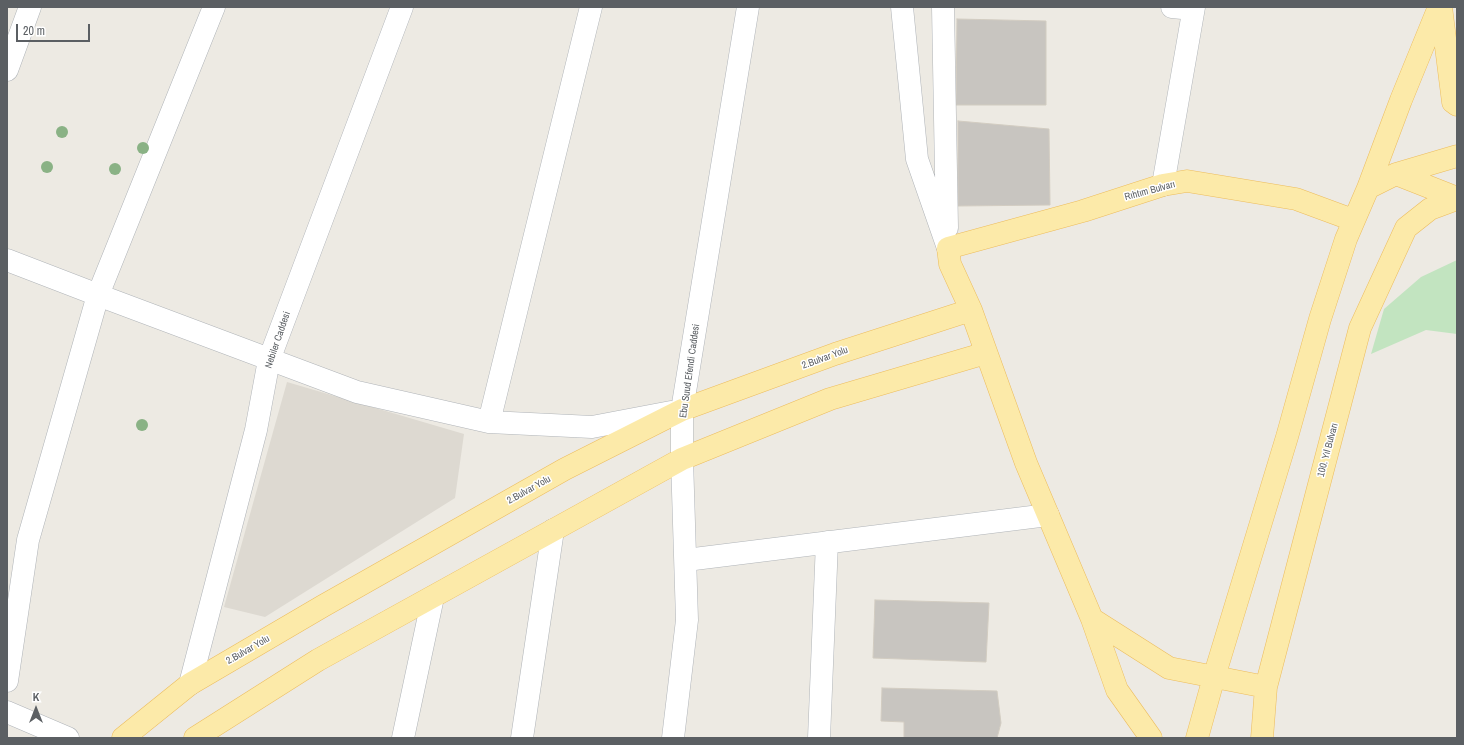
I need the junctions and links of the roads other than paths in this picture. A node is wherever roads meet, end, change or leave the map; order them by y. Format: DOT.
graph roads {
  1 [pos="30,7"];
  2 [pos="214,7"];
  3 [pos="402,7"];
  4 [pos="591,7"];
  5 [pos="748,7"];
  6 [pos="902,7"];
  7 [pos="943,7"];
  8 [pos="1440,7"];
  9 [pos="1186,8"];
  10 [pos="7,70"];
  11 [pos="1457,105"];
  12 [pos="1457,156"];
  13 [pos="1396,174"];
  14 [pos="1163,185"];
  15 [pos="1368,188"];
  16 [pos="1457,199"];
  17 [pos="1354,220"];
  18 [pos="948,248"];
  19 [pos="7,260"];
  20 [pos="98,295"];
  21 [pos="970,310"];
  22 [pos="986,353"];
  23 [pos="269,360"];
  24 [pos="682,410"];
  25 [pos="489,422"];
  26 [pos="682,459"];
  27 [pos="1048,515"];
  28 [pos="553,530"];
  29 [pos="827,542"];
  30 [pos="686,560"];
  31 [pos="433,597"];
  32 [pos="1092,619"];
  33 [pos="1214,677"];
  34 [pos="7,681"];
  35 [pos="190,684"];
  36 [pos="1266,687"];
  37 [pos="7,712"];
  38 [pos="68,738"];
  39 [pos="123,738"];
  40 [pos="195,738"];
  41 [pos="403,738"];
  42 [pos="522,738"];
  43 [pos="673,738"];
  44 [pos="819,738"];
  45 [pos="1151,738"];
  46 [pos="1197,738"];
  47 [pos="1262,738"];
  1 -- 10 [label="street"];
  2 -- 20 [label="street"];
  3 -- 23 [label="street, Nebiler Caddesi"];
  4 -- 25 [label="street"];
  5 -- 24 [label="street, Ebu Suud Efendi Caddesi"];
  6 -- 18 [label="street"];
  7 -- 18 [label="street"];
  8 -- 11 [label="main road"];
  8 -- 15 [label="main road"];
  9 -- 14 [label="street"];
  12 -- 13 [label="main road"];
  13 -- 15 [label="main road"];
  13 -- 16 [label="main road"];
  14 -- 17 [label="main road, Rıhtım Bulvarı"];
  14 -- 18 [label="main road, Rıhtım Bulvarı"];
  15 -- 17 [label="main road"];
  16 -- 36 [label="main road, 100. Yıl Bulvarı"];
  17 -- 33 [label="main road"];
  18 -- 21 [label="main road"];
  19 -- 20 [label="street"];
  20 -- 23 [label="street"];
  20 -- 34 [label="street"];
  21 -- 22 [label="main road"];
  21 -- 24 [label="main road, 2.Bulvar Yolu"];
  22 -- 26 [label="main road"];
  22 -- 27 [label="main road"];
  23 -- 25 [label="street"];
  23 -- 35 [label="street, Nebiler Caddesi"];
  24 -- 25 [label="street"];
  24 -- 26 [label="street, Ebu Suud Efendi Caddesi"];
  24 -- 35 [label="main road, 2.Bulvar Yolu"];
  26 -- 28 [label="main road"];
  26 -- 30 [label="street, Ebu Suud Efendi Caddesi"];
  27 -- 29 [label="street"];
  27 -- 32 [label="main road"];
  28 -- 31 [label="main road"];
  28 -- 42 [label="street"];
  29 -- 30 [label="street"];
  29 -- 44 [label="street"];
  30 -- 43 [label="street, Ebu Suud Efendi Caddesi"];
  31 -- 40 [label="main road"];
  31 -- 41 [label="street"];
  32 -- 33 [label="main road"];
  32 -- 45 [label="main road"];
  33 -- 36 [label="main road"];
  33 -- 46 [label="main road"];
  35 -- 39 [label="main road, 2.Bulvar Yolu"];
  36 -- 47 [label="main road, 100. Yıl Bulvarı"];
  37 -- 38 [label="street"];
}
